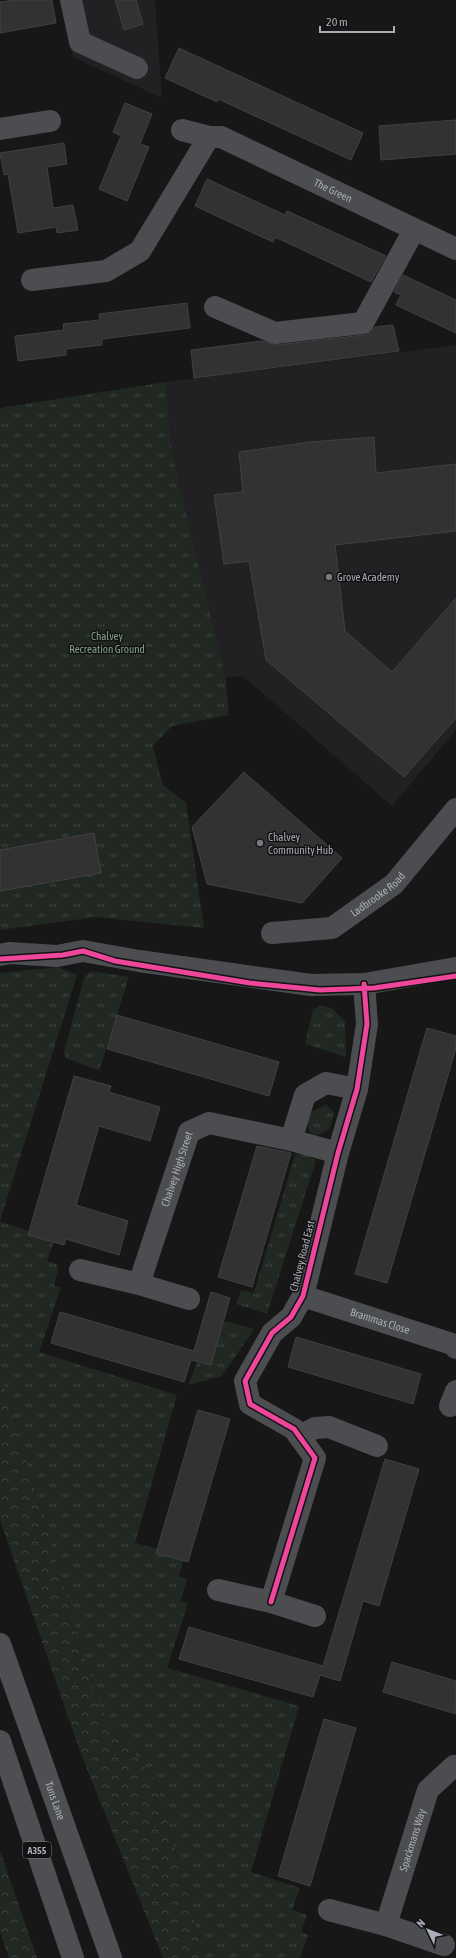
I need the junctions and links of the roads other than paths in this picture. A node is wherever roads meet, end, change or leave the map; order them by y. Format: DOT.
graph roads {
  1 [pos="71,0"];
  2 [pos="136,68"];
  3 [pos="50,121"];
  4 [pos="0,130"];
  5 [pos="182,130"];
  6 [pos="209,137"];
  7 [pos="414,230"];
  8 [pos="456,249"];
  9 [pos="31,279"];
  10 [pos="215,307"];
  11 [pos="456,808"];
  12 [pos="272,933"];
  13 [pos="0,955"];
  14 [pos="456,968"];
  15 [pos="364,984"];
  16 [pos="357,1089"];
  17 [pos="291,1140"];
  18 [pos="338,1153"];
  19 [pos="80,1270"];
  20 [pos="139,1284"];
  21 [pos="303,1296"];
  22 [pos="189,1299"];
  23 [pos="456,1348"];
  24 [pos="299,1436"];
  25 [pos="377,1446"];
  26 [pos="218,1590"];
  27 [pos="271,1602"];
  28 [pos="315,1616"];
  29 [pos="0,1644"];
  30 [pos="0,1741"];
  31 [pos="456,1767"];
  32 [pos="329,1910"];
  33 [pos="386,1925"];
  34 [pos="444,1945"];
  35 [pos="73,1958"];
  36 [pos="111,1958"];
  1 -- 2 [label="street"];
  3 -- 4 [label="street"];
  5 -- 6 [label="street, The Green"];
  6 -- 7 [label="street, The Green"];
  6 -- 9 [label="street"];
  7 -- 8 [label="street, The Green"];
  7 -- 10 [label="street"];
  11 -- 12 [label="street, Ladbrooke Road"];
  13 -- 15 [label="street"];
  14 -- 15 [label="street"];
  15 -- 16 [label="street, Chalvey Road East"];
  16 -- 17 [label="street"];
  16 -- 18 [label="street, Chalvey Road East"];
  17 -- 18 [label="street"];
  17 -- 20 [label="street, Chalvey High Street"];
  18 -- 21 [label="street, Chalvey Road East"];
  19 -- 20 [label="street"];
  20 -- 22 [label="street"];
  21 -- 23 [label="street, Brammas Close"];
  21 -- 24 [label="street, Chalvey Road East"];
  24 -- 25 [label="street"];
  24 -- 27 [label="street, Chalvey Road East"];
  26 -- 27 [label="street"];
  27 -- 28 [label="street"];
  29 -- 36 [label="main road, Tuns Lane"];
  30 -- 35 [label="main road, A355"];
  31 -- 33 [label="street, Spackmans Way"];
  32 -- 33 [label="street"];
  33 -- 34 [label="street"];
}
